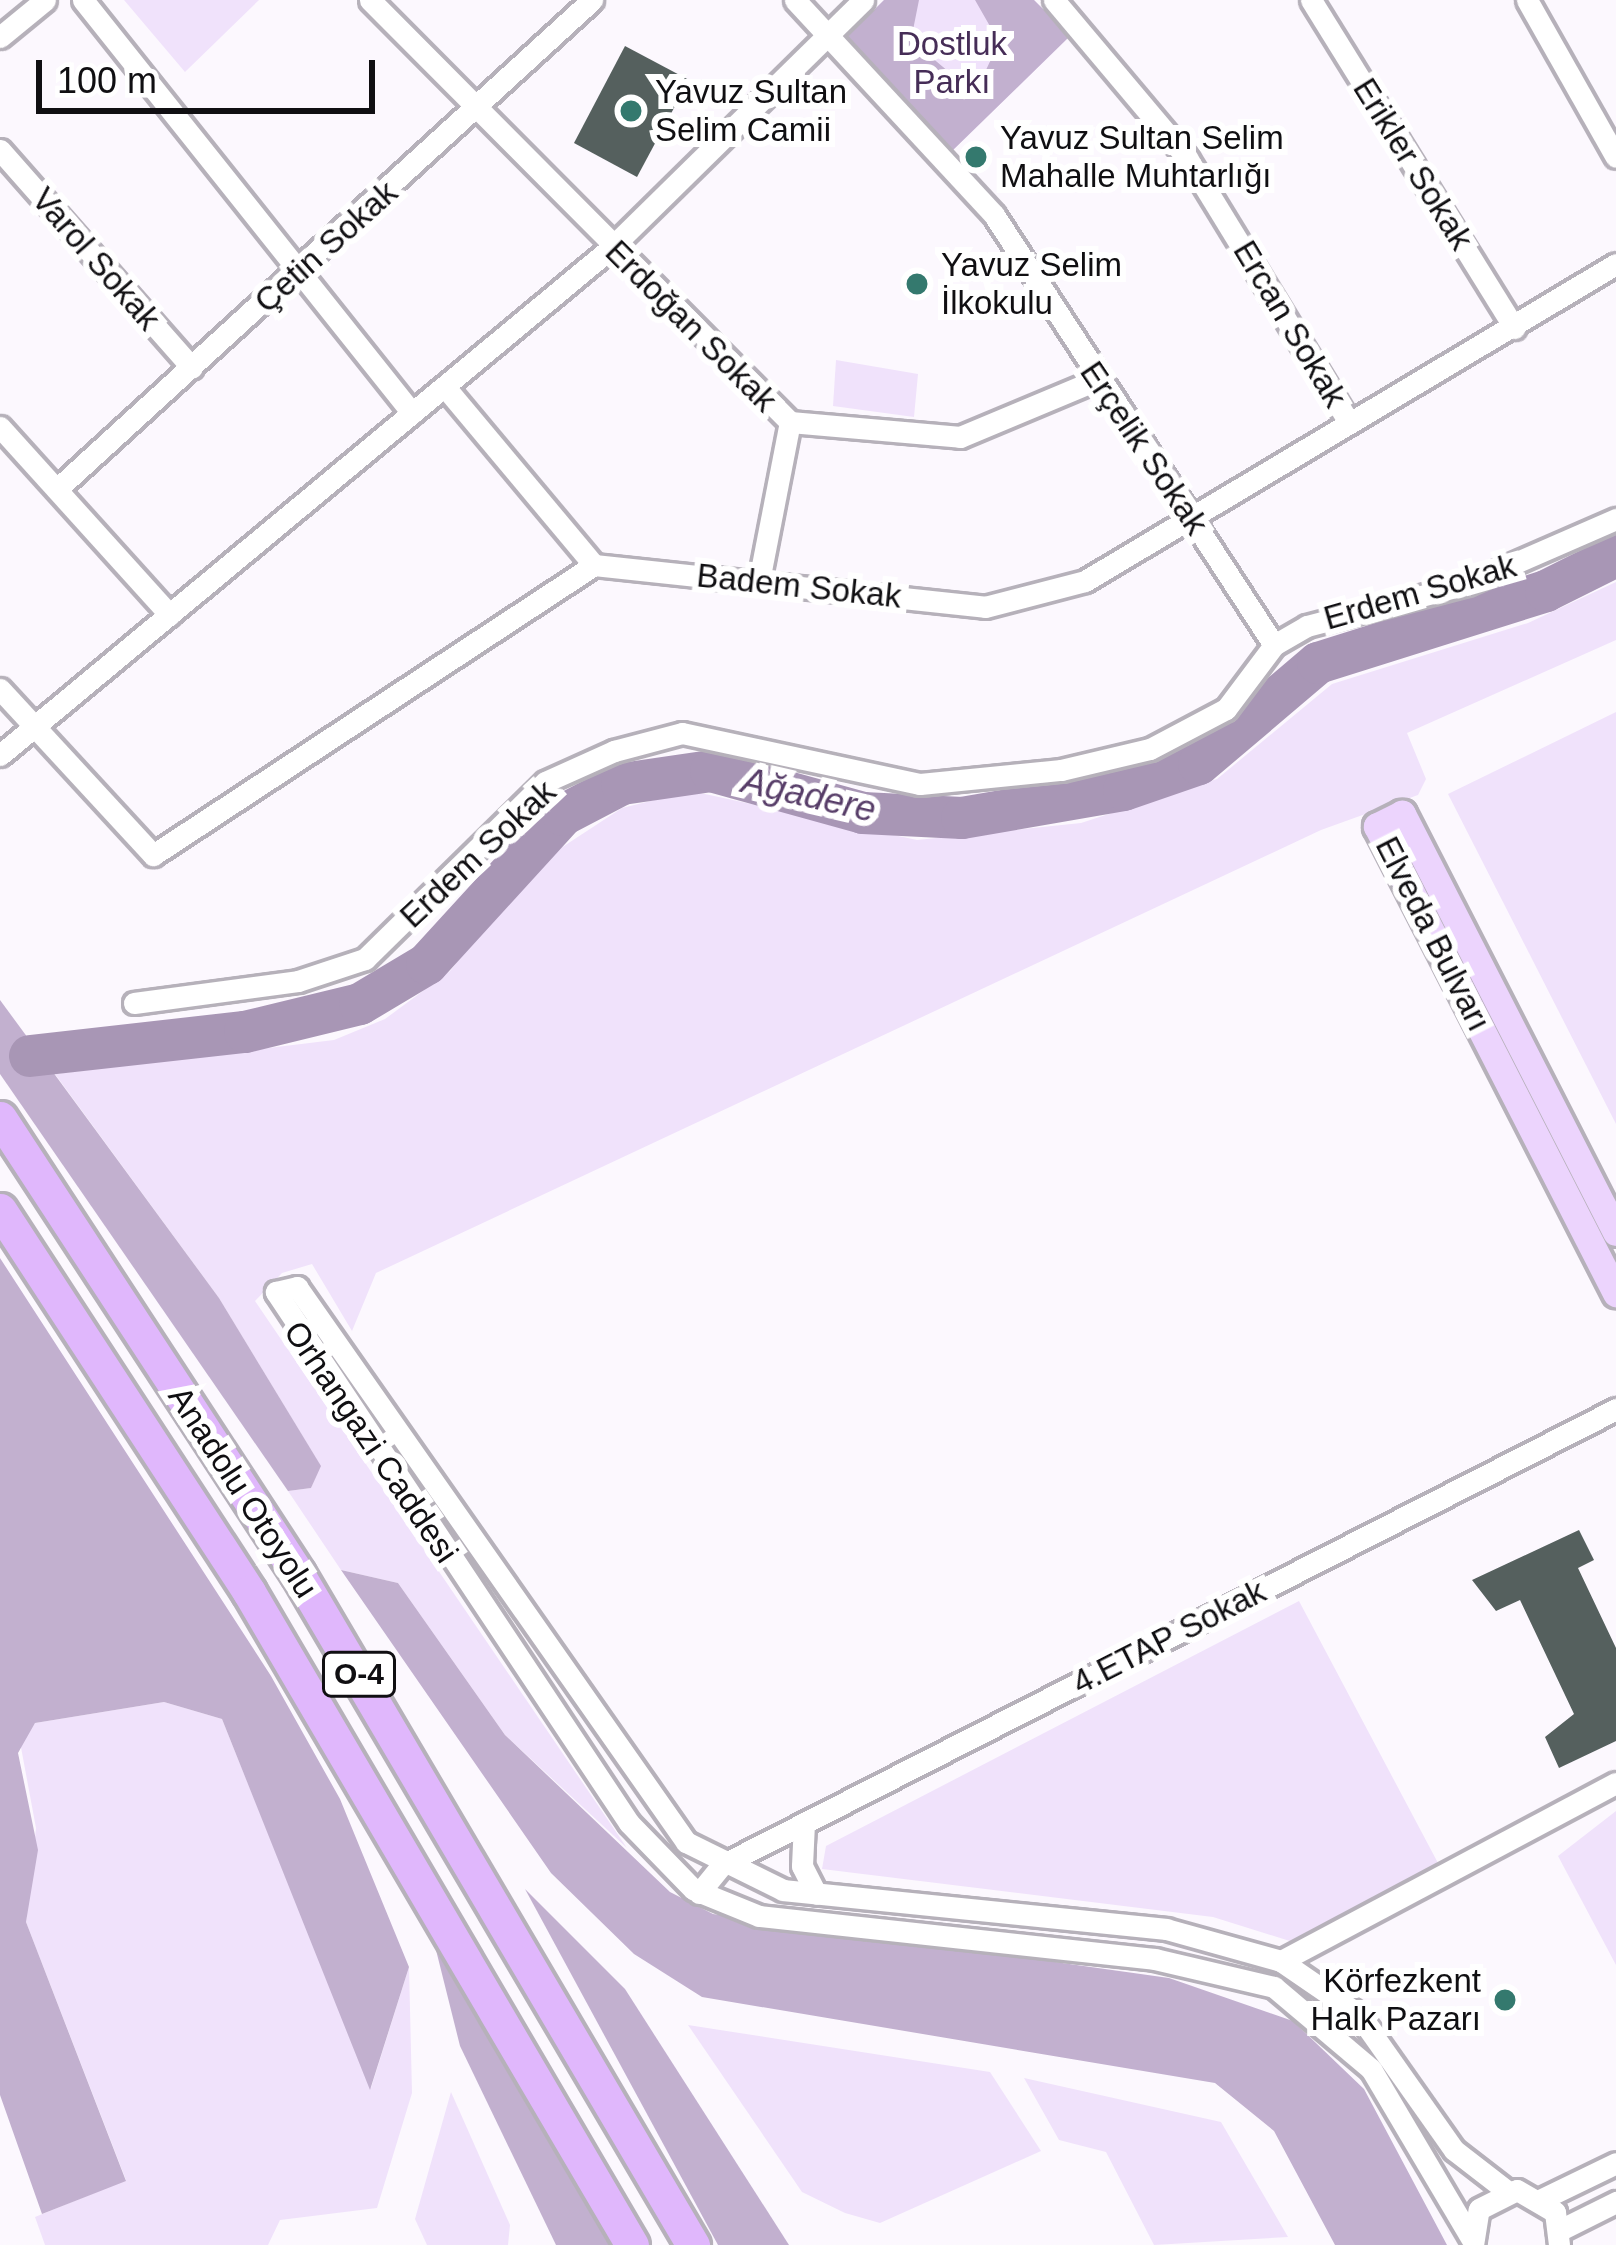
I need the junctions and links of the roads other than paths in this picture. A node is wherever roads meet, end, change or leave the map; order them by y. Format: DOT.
graph roads {
  1 [pos="45,0"];
  2 [pos="83,0"];
  3 [pos="370,0"];
  4 [pos="592,0"];
  5 [pos="795,0"];
  6 [pos="863,0"];
  7 [pos="1054,0"];
  8 [pos="1311,0"];
  9 [pos="1526,0"];
  10 [pos="828,33"];
  11 [pos="0,37"];
  12 [pos="478,111"];
  13 [pos="0,151"];
  14 [pos="1616,158"];
  15 [pos="611,247"];
  16 [pos="1616,264"];
  17 [pos="302,268"];
  18 [pos="1514,328"];
  19 [pos="192,368"];
  20 [pos="1096,380"];
  21 [pos="445,387"];
  22 [pos="412,413"];
  23 [pos="790,422"];
  24 [pos="1349,422"];
  25 [pos="0,427"];
  26 [pos="57,489"];
  27 [pos="1616,519"];
  28 [pos="1194,524"];
  29 [pos="594,565"];
  30 [pos="759,580"];
  31 [pos="170,615"];
  32 [pos="1274,645"];
  33 [pos="0,689"];
  34 [pos="34,727"];
  35 [pos="0,755"];
  36 [pos="134,1004"];
  37 [pos="0,1118"];
  38 [pos="0,1210"];
  39 [pos="1616,1232"];
  40 [pos="1616,1293"];
  41 [pos="1616,1409"];
  42 [pos="1616,1783"];
  43 [pos="804,1823"];
  44 [pos="722,1865"];
  45 [pos="698,1893"];
  46 [pos="816,1894"];
  47 [pos="1281,1961"];
  48 [pos="1616,2163"];
  49 [pos="1508,2191"];
  50 [pos="1542,2199"];
  51 [pos="1616,2202"];
  52 [pos="1560,2238"];
  53 [pos="1472,2241"];
  54 [pos="632,2245"];
  55 [pos="693,2245"];
  1 -- 11 [label="street"];
  2 -- 17 [label="street"];
  3 -- 12 [label="street, Erdoğan Sokak"];
  4 -- 12 [label="street, Çetin Sokak"];
  5 -- 10 [label="street, Erçelik Sokak"];
  6 -- 10 [label="street"];
  7 -- 24 [label="street, Ercan Sokak"];
  8 -- 18 [label="street, Erikler Sokak"];
  9 -- 14 [label="street"];
  10 -- 15 [label="street"];
  10 -- 20 [label="street, Erçelik Sokak"];
  12 -- 15 [label="street, Erdoğan Sokak"];
  12 -- 17 [label="street, Çetin Sokak"];
  13 -- 19 [label="street, Varol Sokak"];
  15 -- 21 [label="street"];
  15 -- 23 [label="street, Erdoğan Sokak"];
  16 -- 18 [label="street, Badem Sokak"];
  17 -- 19 [label="street, Çetin Sokak"];
  17 -- 22 [label="street"];
  18 -- 24 [label="street, Badem Sokak"];
  19 -- 26 [label="street, Çetin Sokak"];
  20 -- 23 [label="street, Erdoğan Sokak"];
  20 -- 28 [label="street, Erçelik Sokak"];
  21 -- 22 [label="street"];
  21 -- 29 [label="street"];
  22 -- 31 [label="street"];
  23 -- 30 [label="street"];
  24 -- 28 [label="street, Badem Sokak"];
  25 -- 26 [label="street"];
  26 -- 31 [label="street"];
  27 -- 32 [label="street, Erdem Sokak"];
  28 -- 30 [label="street, Badem Sokak"];
  28 -- 32 [label="street, Erçelik Sokak"];
  29 -- 30 [label="street, Badem Sokak"];
  29 -- 34 [label="street"];
  31 -- 34 [label="street"];
  32 -- 36 [label="street, Erdem Sokak"];
  33 -- 34 [label="street"];
  34 -- 35 [label="street"];
  37 -- 55 [label="highway, Anadolu Otoyolu / O-4"];
  38 -- 54 [label="highway, Anadolu Otoyolu / O-4"];
  39 -- 40 [label="main road, Elveda Bulvarı"];
  41 -- 43 [label="street, 4.ETAP Sokak"];
  42 -- 47 [label="street"];
  43 -- 44 [label="street, 4.ETAP Sokak"];
  43 -- 46 [label="street"];
  44 -- 45 [label="street"];
  44 -- 45 [label="street, Orhangazi Caddesi"];
  44 -- 46 [label="street"];
  45 -- 53 [label="street, Orhangazi Caddesi"];
  46 -- 47 [label="street"];
  47 -- 49 [label="street"];
  48 -- 50 [label="street"];
  49 -- 50 [label="street"];
  49 -- 53 [label="street"];
  50 -- 52 [label="street"];
  51 -- 52 [label="street"];
}
